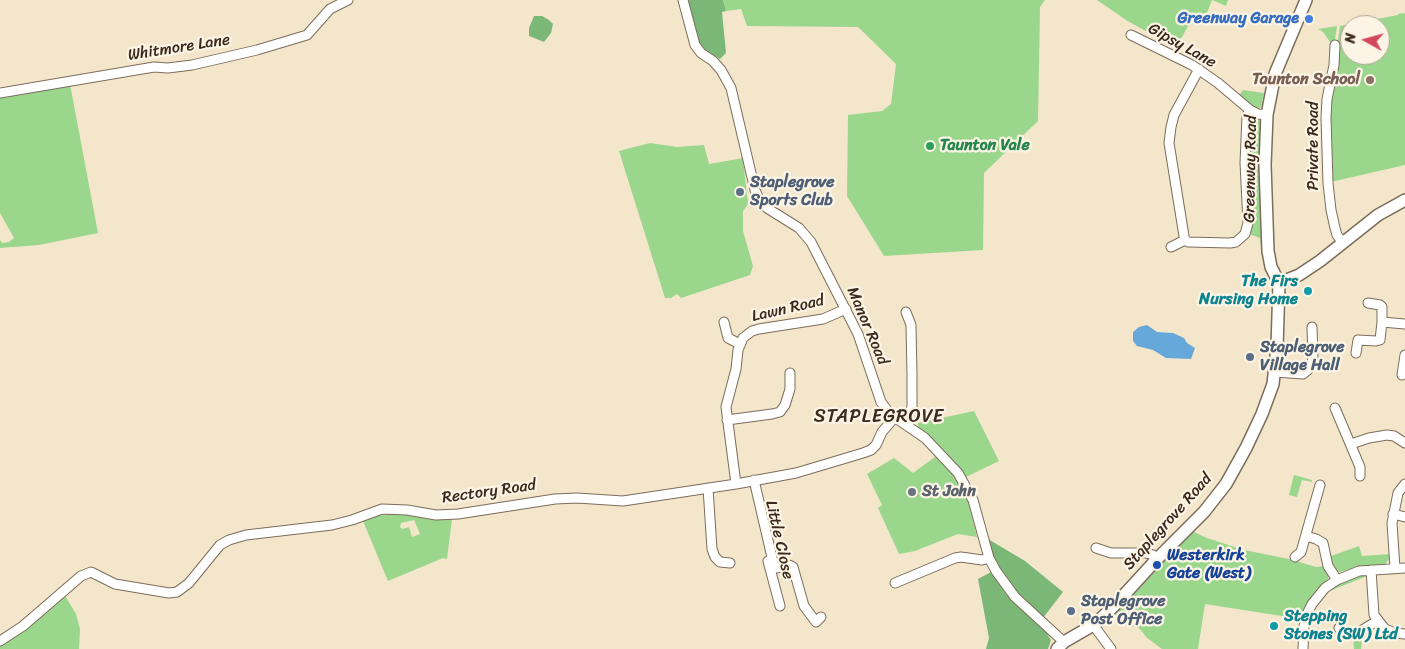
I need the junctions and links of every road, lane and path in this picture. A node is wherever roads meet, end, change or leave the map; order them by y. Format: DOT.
graph roads {
  1 [pos="348,0"];
  2 [pos="683,0"];
  3 [pos="1306,0"];
  4 [pos="1131,35"];
  5 [pos="1334,46"];
  6 [pos="1199,69"];
  7 [pos="0,93"];
  8 [pos="1250,110"];
  9 [pos="1267,115"];
  10 [pos="1405,200"];
  11 [pos="1185,240"];
  12 [pos="1343,243"];
  13 [pos="1171,247"];
  14 [pos="1279,282"];
  15 [pos="1368,303"];
  16 [pos="846,309"];
  17 [pos="906,312"];
  18 [pos="724,322"];
  19 [pos="1382,322"];
  20 [pos="1405,324"];
  21 [pos="1315,332"];
  22 [pos="740,344"];
  23 [pos="1356,353"];
  24 [pos="1405,355"];
  25 [pos="1275,372"];
  26 [pos="1402,375"];
  27 [pos="793,379"];
  28 [pos="1335,408"];
  29 [pos="894,418"];
  30 [pos="727,420"];
  31 [pos="908,426"];
  32 [pos="1405,443"];
  33 [pos="1351,444"];
  34 [pos="1360,476"];
  35 [pos="752,481"];
  36 [pos="736,484"];
  37 [pos="1405,484"];
  38 [pos="1320,485"];
  39 [pos="708,488"];
  40 [pos="1393,514"];
  41 [pos="1405,517"];
  42 [pos="1306,536"];
  43 [pos="1096,548"];
  44 [pos="1295,557"];
  45 [pos="989,558"];
  46 [pos="1157,559"];
  47 [pos="730,563"];
  48 [pos="1395,568"];
  49 [pos="1405,568"];
  50 [pos="1371,570"];
  51 [pos="1337,580"];
  52 [pos="895,583"];
  53 [pos="780,606"];
  54 [pos="821,617"];
  55 [pos="1377,621"];
  56 [pos="1094,626"];
  57 [pos="1339,628"];
  58 [pos="1405,634"];
  59 [pos="0,641"];
  60 [pos="1060,646"];
  61 [pos="1110,649"];
  62 [pos="1303,649"];
  1 -- 7 [label="street, Whitmore Lane"];
  2 -- 16 [label="street, Manor Road"];
  3 -- 9 [label="main road, Greenway Road"];
  4 -- 6 [label="street, Gipsy Lane"];
  5 -- 12 [label="street, Private Road"];
  6 -- 8 [label="street, Gipsy Lane"];
  6 -- 11 [label="street"];
  8 -- 9 [label="street, Gipsy Lane"];
  8 -- 11 [label="street"];
  9 -- 14 [label="main road, Greenway Road"];
  10 -- 12 [label="main road"];
  11 -- 13 [label="street"];
  12 -- 14 [label="main road"];
  14 -- 25 [label="main road, Staplegrove Road"];
  15 -- 19 [label="street"];
  16 -- 22 [label="street, Lawn Road"];
  16 -- 29 [label="street, Manor Road"];
  17 -- 31 [label="street"];
  18 -- 22 [label="street, Lawn Road"];
  19 -- 20 [label="street"];
  19 -- 23 [label="street"];
  21 -- 25 [label="street"];
  22 -- 30 [label="street, Lawn Road"];
  24 -- 26 [label="street"];
  25 -- 46 [label="main road, Staplegrove Road"];
  27 -- 30 [label="street"];
  28 -- 33 [label="street"];
  29 -- 31 [label="street, Manor Road"];
  29 -- 35 [label="street, Rectory Road"];
  30 -- 36 [label="street, Lawn Road"];
  31 -- 45 [label="street, Manor Road"];
  32 -- 33 [label="street"];
  33 -- 34 [label="street"];
  35 -- 36 [label="street, Rectory Road"];
  35 -- 53 [label="street, Little Close"];
  35 -- 54 [label="street"];
  36 -- 39 [label="street, Rectory Road"];
  37 -- 40 [label="street"];
  38 -- 42 [label="street"];
  39 -- 47 [label="street"];
  39 -- 59 [label="street, Rectory Road"];
  40 -- 41 [label="street"];
  40 -- 48 [label="street"];
  42 -- 44 [label="street"];
  42 -- 51 [label="street"];
  43 -- 46 [label="street"];
  45 -- 52 [label="street"];
  45 -- 60 [label="street, Manor Road"];
  46 -- 56 [label="main road, Staplegrove Road"];
  48 -- 49 [label="street"];
  48 -- 50 [label="street"];
  50 -- 51 [label="street"];
  50 -- 55 [label="street"];
  51 -- 62 [label="street"];
  55 -- 57 [label="street"];
  55 -- 58 [label="street"];
  56 -- 60 [label="main road, Staplegrove Road"];
  56 -- 61 [label="street"];
}
